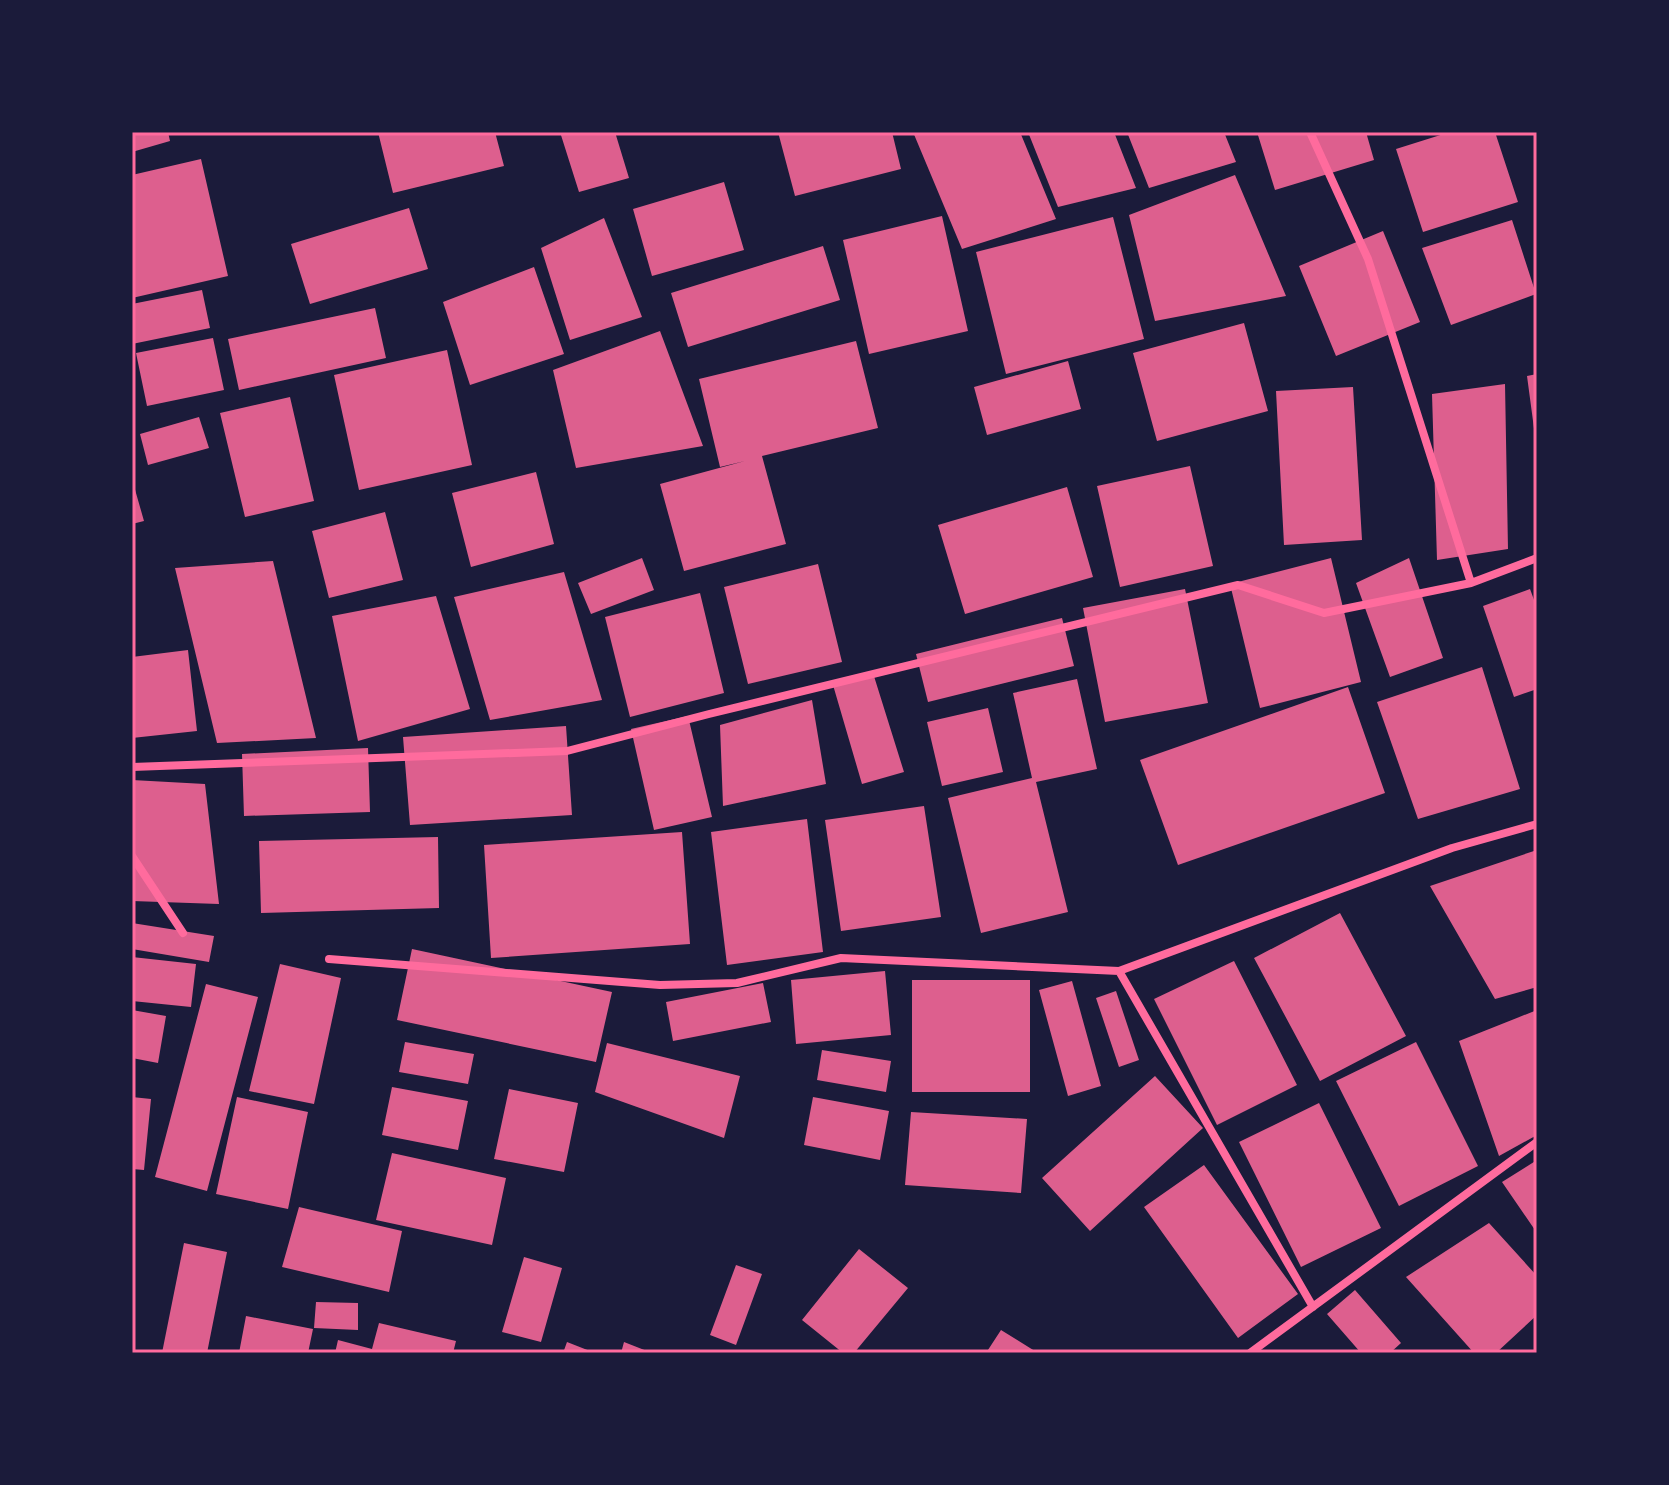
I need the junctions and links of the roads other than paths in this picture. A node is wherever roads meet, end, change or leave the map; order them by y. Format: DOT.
graph roads {
  1 [pos="1310,132"];
  2 [pos="1537,558"];
  3 [pos="1471,583"];
  4 [pos="132,767"];
  5 [pos="1537,824"];
  6 [pos="132,856"];
  7 [pos="183,933"];
  8 [pos="329,959"];
  9 [pos="1119,971"];
  10 [pos="1537,1142"];
  11 [pos="1313,1307"];
  12 [pos="1250,1353"];
  1 -- 3 [label="street"];
  2 -- 3 [label="street"];
  3 -- 4 [label="street"];
  5 -- 9 [label="street"];
  6 -- 7 [label="street"];
  8 -- 9 [label="street"];
  9 -- 11 [label="street"];
  10 -- 11 [label="street"];
  11 -- 12 [label="street"];
}
